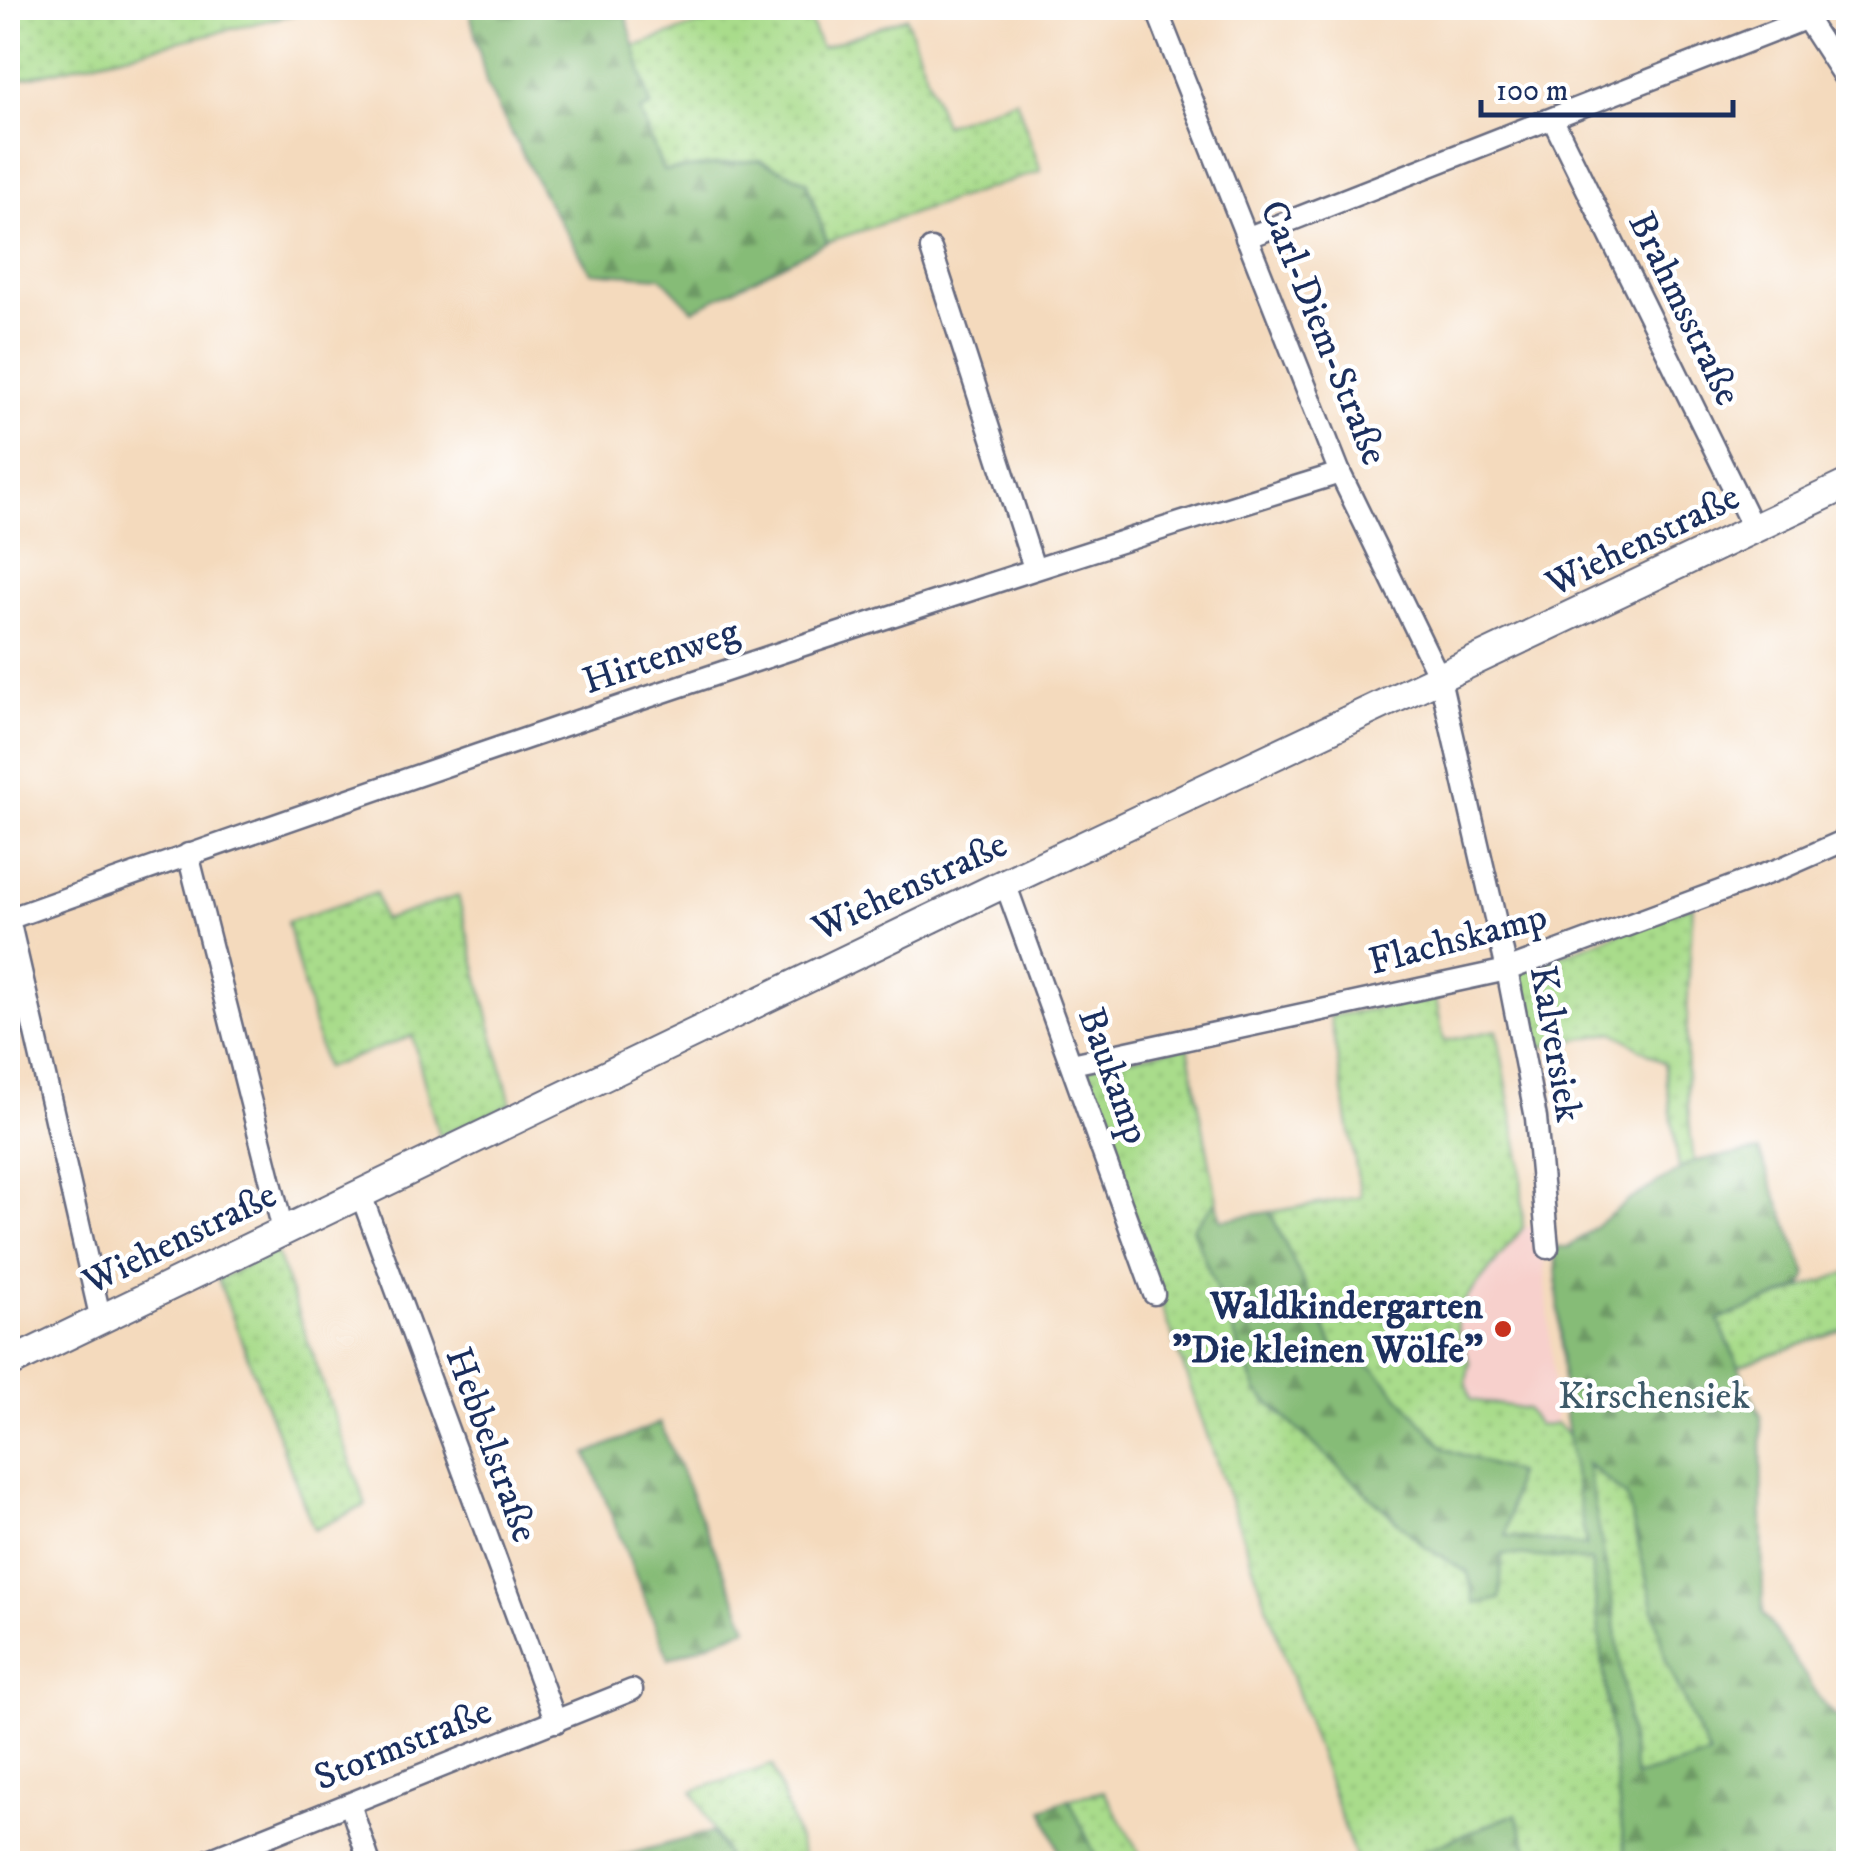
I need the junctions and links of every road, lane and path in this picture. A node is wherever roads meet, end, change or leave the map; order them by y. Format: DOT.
graph roads {
  1 [pos="1156,8"];
  2 [pos="1802,13"];
  3 [pos="1848,82"];
  4 [pos="1553,120"];
  5 [pos="1246,238"];
  6 [pos="930,249"];
  7 [pos="1340,473"];
  8 [pos="1848,484"];
  9 [pos="1754,530"];
  10 [pos="1034,568"];
  11 [pos="1440,679"];
  12 [pos="1848,838"];
  13 [pos="188,854"];
  14 [pos="1005,883"];
  15 [pos="8,918"];
  16 [pos="1507,970"];
  17 [pos="1072,1064"];
  18 [pos="360,1192"];
  19 [pos="283,1230"];
  20 [pos="1548,1248"];
  21 [pos="1154,1294"];
  22 [pos="100,1320"];
  23 [pos="8,1364"];
  24 [pos="632,1690"];
  25 [pos="556,1722"];
  26 [pos="350,1804"];
  27 [pos="199,1864"];
  28 [pos="370,1864"];
  1 -- 5 [label="street, Carl-Diem-Straße"];
  2 -- 3 [label="street"];
  2 -- 4 [label="street"];
  4 -- 5 [label="street"];
  4 -- 9 [label="street, Brahmsstraße"];
  5 -- 7 [label="street, Carl-Diem-Straße"];
  6 -- 10 [label="street"];
  7 -- 10 [label="street, Hirtenweg"];
  7 -- 11 [label="street, Carl-Diem-Straße"];
  8 -- 9 [label="street, Wiehenstraße"];
  9 -- 11 [label="street, Wiehenstraße"];
  10 -- 13 [label="street, Hirtenweg"];
  11 -- 14 [label="street, Wiehenstraße"];
  11 -- 16 [label="street, Kalversiek"];
  12 -- 16 [label="street, Flachskamp"];
  13 -- 15 [label="street, Hirtenweg"];
  13 -- 19 [label="street"];
  14 -- 17 [label="street, Baukamp"];
  14 -- 18 [label="street, Wiehenstraße"];
  15 -- 22 [label="street"];
  16 -- 17 [label="street, Flachskamp"];
  16 -- 20 [label="street, Kalversiek"];
  17 -- 21 [label="street, Baukamp"];
  18 -- 19 [label="street, Wiehenstraße"];
  18 -- 25 [label="street, Hebbelstraße"];
  19 -- 22 [label="street, Wiehenstraße"];
  22 -- 23 [label="street, Wiehenstraße"];
  24 -- 25 [label="street, Stormstraße"];
  25 -- 26 [label="street, Stormstraße"];
  26 -- 27 [label="street, Stormstraße"];
  26 -- 28 [label="street"];
}
